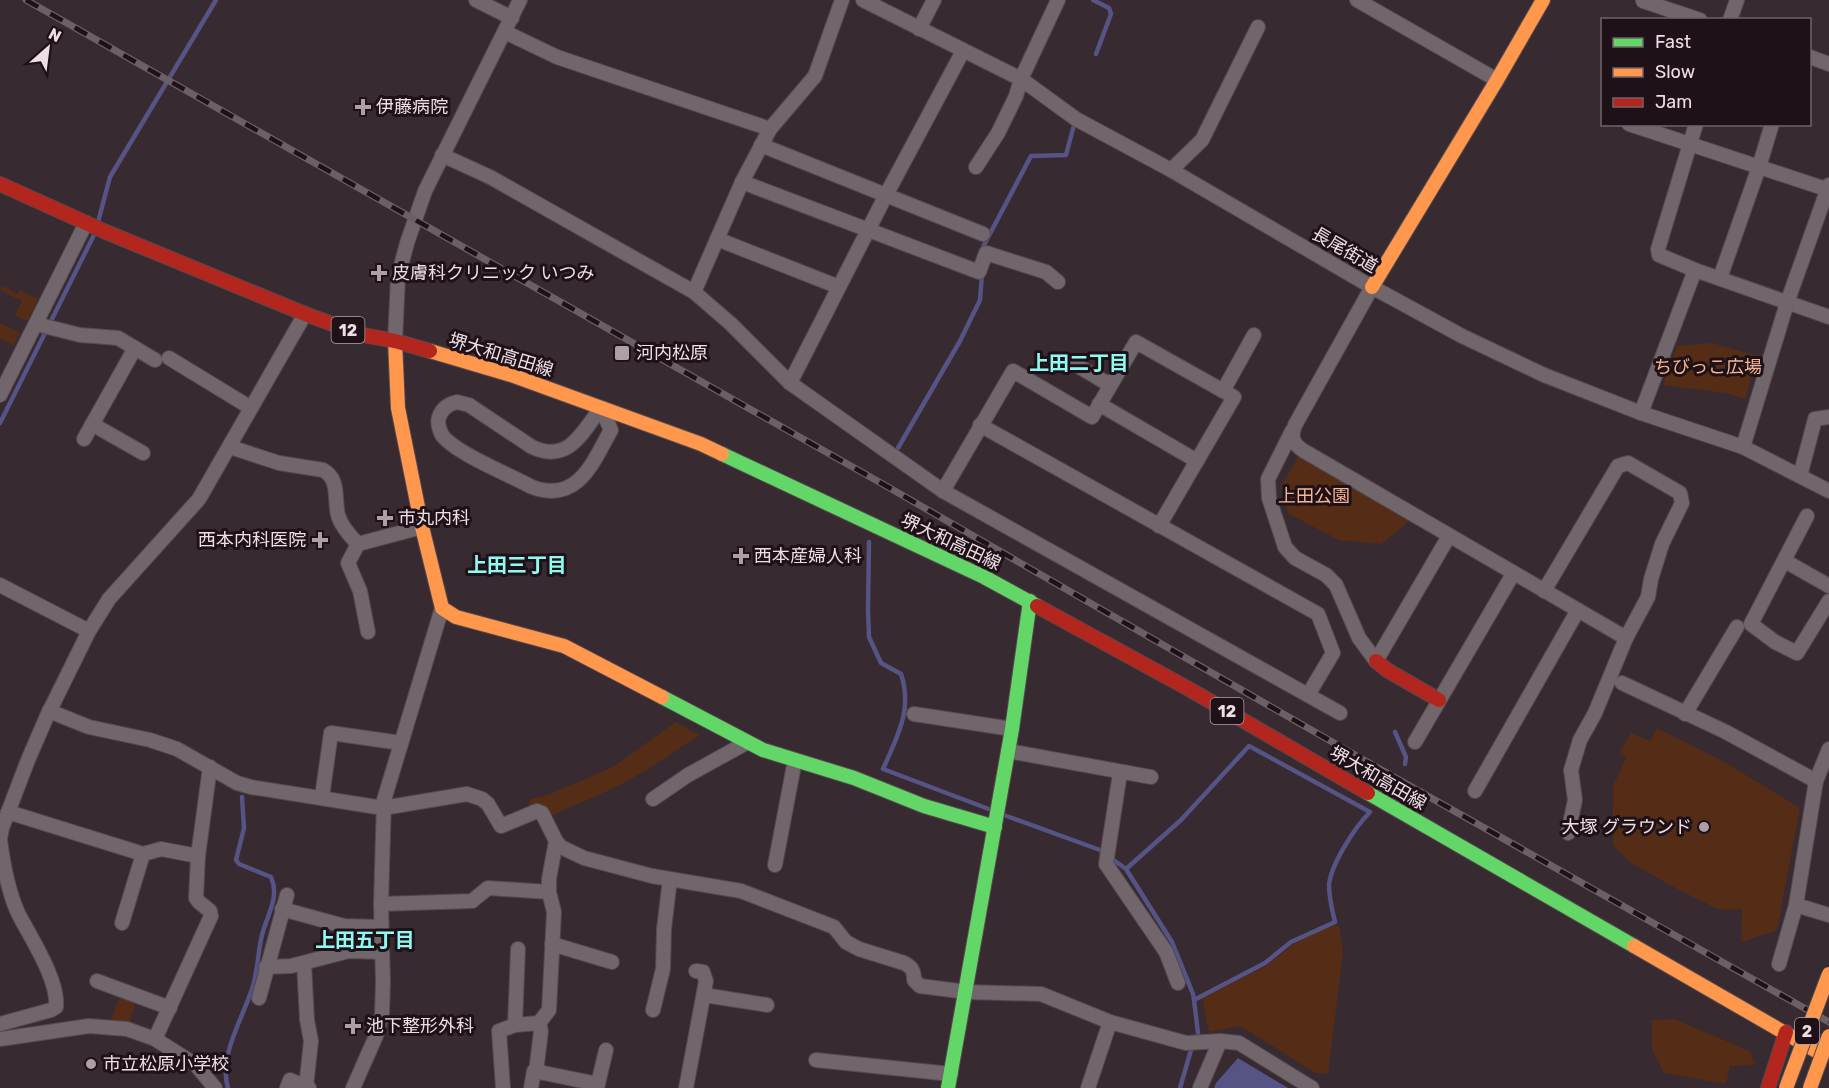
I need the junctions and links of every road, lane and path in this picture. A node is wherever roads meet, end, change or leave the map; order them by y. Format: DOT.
graph roads {
  1 [pos="476,0"];
  2 [pos="520,0"];
  3 [pos="842,0"];
  4 [pos="862,0"];
  5 [pos="934,0"];
  6 [pos="1058,0"];
  7 [pos="1357,0"];
  8 [pos="1543,0"];
  9 [pos="1737,0"];
  10 [pos="1643,1"];
  11 [pos="512,18"];
  12 [pos="1694,18"];
  13 [pos="1731,18"];
  14 [pos="1258,27"];
  15 [pos="920,29"];
  16 [pos="505,32"];
  17 [pos="963,51"];
  18 [pos="1811,58"];
  19 [pos="1829,64"];
  20 [pos="1021,79"];
  21 [pos="1497,80"];
  22 [pos="1635,126"];
  23 [pos="1695,126"];
  24 [pos="1771,126"];
  25 [pos="770,129"];
  26 [pos="1690,144"];
  27 [pos="761,145"];
  28 [pos="442,155"];
  29 [pos="976,167"];
  30 [pos="1759,167"];
  31 [pos="1171,170"];
  32 [pos="742,182"];
  33 [pos="0,184"];
  34 [pos="1828,188"];
  35 [pos="886,195"];
  36 [pos="86,223"];
  37 [pos="868,231"];
  38 [pos="984,234"];
  39 [pos="717,238"];
  40 [pos="1695,270"];
  41 [pos="1720,278"];
  42 [pos="1058,282"];
  43 [pos="839,287"];
  44 [pos="1372,287"];
  45 [pos="694,292"];
  46 [pos="1787,303"];
  47 [pos="305,314"];
  48 [pos="1829,317"];
  49 [pos="39,325"];
  50 [pos="1254,335"];
  51 [pos="395,341"];
  52 [pos="135,348"];
  53 [pos="1073,363"];
  54 [pos="790,383"];
  55 [pos="1110,385"];
  56 [pos="1223,391"];
  57 [pos="0,395"];
  58 [pos="1099,404"];
  59 [pos="251,408"];
  60 [pos="601,408"];
  61 [pos="1641,413"];
  62 [pos="1829,417"];
  63 [pos="92,424"];
  64 [pos="980,425"];
  65 [pos="1292,431"];
  66 [pos="84,439"];
  67 [pos="230,447"];
  68 [pos="1743,447"];
  69 [pos="143,453"];
  70 [pos="1197,461"];
  71 [pos="1800,476"];
  72 [pos="943,491"];
  73 [pos="1829,491"];
  74 [pos="1807,516"];
  75 [pos="1159,526"];
  76 [pos="422,527"];
  77 [pos="1449,536"];
  78 [pos="358,544"];
  79 [pos="1785,561"];
  80 [pos="1513,574"];
  81 [pos="0,585"];
  82 [pos="1829,586"];
  83 [pos="1544,591"];
  84 [pos="1030,601"];
  85 [pos="1829,601"];
  86 [pos="442,608"];
  87 [pos="1578,610"];
  88 [pos="1737,627"];
  89 [pos="89,631"];
  90 [pos="368,632"];
  91 [pos="1626,638"];
  92 [pos="1376,661"];
  93 [pos="1622,683"];
  94 [pos="1308,695"];
  95 [pos="1439,700"];
  96 [pos="49,711"];
  97 [pos="1340,713"];
  98 [pos="914,714"];
  99 [pos="1685,714"];
  100 [pos="1012,729"];
  101 [pos="1415,742"];
  102 [pos="401,743"];
  103 [pos="746,743"];
  104 [pos="1829,749"];
  105 [pos="1008,751"];
  106 [pos="795,760"];
  107 [pos="210,767"];
  108 [pos="1120,772"];
  109 [pos="1151,777"];
  110 [pos="1816,781"];
  111 [pos="1475,791"];
  112 [pos="322,797"];
  113 [pos="653,799"];
  114 [pos="383,808"];
  115 [pos="8,813"];
  116 [pos="996,825"];
  117 [pos="1568,833"];
  118 [pos="1,834"];
  119 [pos="556,841"];
  120 [pos="143,854"];
  121 [pos="198,856"];
  122 [pos="775,865"];
  123 [pos="670,879"];
  124 [pos="549,892"];
  125 [pos="381,904"];
  126 [pos="1796,906"];
  127 [pos="1829,919"];
  128 [pos="122,923"];
  129 [pos="381,927"];
  130 [pos="552,944"];
  131 [pos="518,949"];
  132 [pos="382,952"];
  133 [pos="612,962"];
  134 [pos="304,963"];
  135 [pos="1779,964"];
  136 [pos="266,967"];
  137 [pos="696,971"];
  138 [pos="1829,974"];
  139 [pos="97,981"];
  140 [pos="1178,983"];
  141 [pos="967,992"];
  142 [pos="704,995"];
  143 [pos="259,998"];
  144 [pos="767,1005"];
  145 [pos="170,1008"];
  146 [pos="653,1010"];
  147 [pos="1110,1022"];
  148 [pos="539,1023"];
  149 [pos="0,1024"];
  150 [pos="515,1025"];
  151 [pos="1786,1032"];
  152 [pos="1829,1036"];
  153 [pos="155,1039"];
  154 [pos="0,1040"];
  155 [pos="1220,1041"];
  156 [pos="606,1050"];
  157 [pos="1829,1059"];
  158 [pos="816,1060"];
  159 [pos="536,1072"];
  160 [pos="951,1074"];
  161 [pos="598,1086"];
  162 [pos="307,1087"];
  163 [pos="215,1088"];
  164 [pos="286,1088"];
  165 [pos="353,1088"];
  166 [pos="503,1088"];
  167 [pos="531,1088"];
  168 [pos="686,1088"];
  169 [pos="948,1088"];
  170 [pos="1088,1088"];
  171 [pos="1200,1088"];
  172 [pos="1312,1088"];
  173 [pos="1768,1088"];
  174 [pos="1786,1088"];
  175 [pos="1810,1088"];
  1 -- 11 [label="street"];
  2 -- 11 [label="street"];
  3 -- 25 [label="street"];
  4 -- 15 [label="street, 長尾街道"];
  5 -- 15 [label="street"];
  6 -- 20 [label="street"];
  7 -- 21 [label="street"];
  8 -- 21 [label="main road"];
  9 -- 13 [label="street"];
  10 -- 12 [label="street"];
  11 -- 16 [label="street"];
  14 -- 31 [label="street"];
  15 -- 17 [label="street, 長尾街道"];
  16 -- 25 [label="street"];
  16 -- 28 [label="street"];
  17 -- 20 [label="street, 長尾街道"];
  17 -- 35 [label="street"];
  18 -- 19 [label="street"];
  20 -- 29 [label="street"];
  20 -- 31 [label="street, 長尾街道"];
  21 -- 44 [label="main road"];
  22 -- 26 [label="street"];
  23 -- 26 [label="street"];
  24 -- 30 [label="street"];
  25 -- 27 [label="street"];
  26 -- 30 [label="street"];
  26 -- 40 [label="street"];
  27 -- 32 [label="street"];
  27 -- 35 [label="street"];
  28 -- 45 [label="street"];
  28 -- 51 [label="street"];
  30 -- 34 [label="street"];
  30 -- 41 [label="street"];
  31 -- 44 [label="street, 長尾街道"];
  32 -- 37 [label="street"];
  32 -- 39 [label="street"];
  33 -- 36 [label="main road, 堺大和高田線 / 12"];
  34 -- 46 [label="street"];
  35 -- 37 [label="street"];
  35 -- 38 [label="street"];
  36 -- 47 [label="main road, 堺大和高田線 / 12"];
  36 -- 49 [label="street"];
  37 -- 42 [label="street"];
  37 -- 43 [label="street"];
  39 -- 43 [label="street"];
  39 -- 45 [label="street"];
  40 -- 41 [label="street"];
  40 -- 61 [label="street"];
  41 -- 46 [label="street"];
  43 -- 54 [label="street"];
  44 -- 61 [label="street, 長尾街道"];
  44 -- 65 [label="street"];
  45 -- 54 [label="street"];
  46 -- 48 [label="street"];
  46 -- 68 [label="street"];
  47 -- 51 [label="main road, 堺大和高田線 / 12"];
  47 -- 59 [label="street"];
  49 -- 52 [label="street"];
  49 -- 57 [label="street"];
  50 -- 56 [label="street"];
  51 -- 60 [label="main road, 堺大和高田線 / 12"];
  51 -- 76 [label="main road"];
  52 -- 59 [label="street"];
  52 -- 63 [label="street"];
  53 -- 55 [label="street"];
  54 -- 72 [label="street"];
  55 -- 56 [label="street"];
  55 -- 58 [label="street"];
  56 -- 70 [label="street"];
  58 -- 64 [label="street"];
  58 -- 70 [label="street"];
  59 -- 67 [label="street"];
  60 -- 60 [label="street"];
  60 -- 84 [label="main road, 堺大和高田線 / 12"];
  61 -- 68 [label="street, 長尾街道"];
  62 -- 71 [label="street"];
  63 -- 66 [label="street"];
  63 -- 69 [label="street"];
  64 -- 72 [label="street"];
  64 -- 75 [label="street"];
  65 -- 77 [label="street"];
  65 -- 92 [label="street"];
  67 -- 78 [label="street"];
  67 -- 89 [label="street"];
  68 -- 71 [label="street, 長尾街道"];
  70 -- 75 [label="street"];
  71 -- 73 [label="street, 長尾街道"];
  72 -- 94 [label="street"];
  74 -- 79 [label="street"];
  75 -- 94 [label="street"];
  76 -- 78 [label="street"];
  76 -- 86 [label="main road"];
  77 -- 80 [label="street"];
  77 -- 92 [label="street"];
  78 -- 90 [label="street"];
  79 -- 82 [label="street"];
  79 -- 85 [label="street"];
  80 -- 83 [label="street"];
  80 -- 95 [label="street"];
  81 -- 89 [label="street"];
  83 -- 87 [label="street"];
  83 -- 91 [label="street"];
  84 -- 100 [label="main road"];
  84 -- 151 [label="main road, 堺大和高田線 / 12"];
  86 -- 102 [label="street"];
  86 -- 103 [label="main road"];
  87 -- 91 [label="street"];
  87 -- 111 [label="street"];
  88 -- 99 [label="street"];
  89 -- 96 [label="street"];
  91 -- 117 [label="street"];
  92 -- 95 [label="main road"];
  93 -- 99 [label="street"];
  94 -- 97 [label="street"];
  95 -- 101 [label="street"];
  96 -- 107 [label="street"];
  96 -- 115 [label="street"];
  98 -- 100 [label="street"];
  99 -- 110 [label="street"];
  100 -- 105 [label="main road"];
  102 -- 112 [label="street"];
  102 -- 114 [label="street"];
  103 -- 106 [label="main road"];
  103 -- 113 [label="street"];
  104 -- 110 [label="street"];
  105 -- 108 [label="street"];
  105 -- 116 [label="main road"];
  106 -- 116 [label="main road"];
  106 -- 122 [label="street"];
  107 -- 112 [label="street"];
  107 -- 121 [label="street"];
  108 -- 109 [label="street"];
  108 -- 140 [label="street"];
  110 -- 126 [label="street"];
  112 -- 114 [label="street"];
  114 -- 119 [label="street"];
  114 -- 125 [label="street"];
  115 -- 118 [label="street"];
  115 -- 120 [label="street"];
  116 -- 141 [label="main road"];
  118 -- 149 [label="street"];
  119 -- 123 [label="street"];
  119 -- 124 [label="street"];
  120 -- 121 [label="street"];
  120 -- 128 [label="street"];
  121 -- 145 [label="street"];
  123 -- 141 [label="street"];
  123 -- 146 [label="street"];
  124 -- 125 [label="street"];
  124 -- 130 [label="street"];
  125 -- 129 [label="street"];
  126 -- 127 [label="street"];
  126 -- 135 [label="street"];
  129 -- 132 [label="street"];
  129 -- 136 [label="street"];
  130 -- 133 [label="street"];
  130 -- 148 [label="street"];
  131 -- 150 [label="street"];
  132 -- 134 [label="street"];
  132 -- 165 [label="street"];
  134 -- 136 [label="street"];
  134 -- 162 [label="street"];
  136 -- 143 [label="street"];
  137 -- 142 [label="street"];
  138 -- 174 [label="main road, 2, bridge"];
  139 -- 145 [label="street"];
  141 -- 147 [label="street"];
  141 -- 160 [label="main road"];
  142 -- 144 [label="street"];
  142 -- 168 [label="street"];
  145 -- 153 [label="street"];
  147 -- 155 [label="street"];
  147 -- 170 [label="street"];
  148 -- 150 [label="street"];
  148 -- 159 [label="street"];
  150 -- 166 [label="street"];
  151 -- 157 [label="main road, 堺大和高田線 / 12"];
  151 -- 173 [label="main road"];
  152 -- 175 [label="main road, bridge"];
  153 -- 154 [label="street"];
  153 -- 163 [label="street"];
  155 -- 171 [label="street"];
  155 -- 172 [label="street"];
  156 -- 161 [label="street"];
  158 -- 160 [label="street"];
  159 -- 161 [label="street"];
  159 -- 167 [label="street"];
  160 -- 169 [label="main road"];
  162 -- 164 [label="street"];
}
